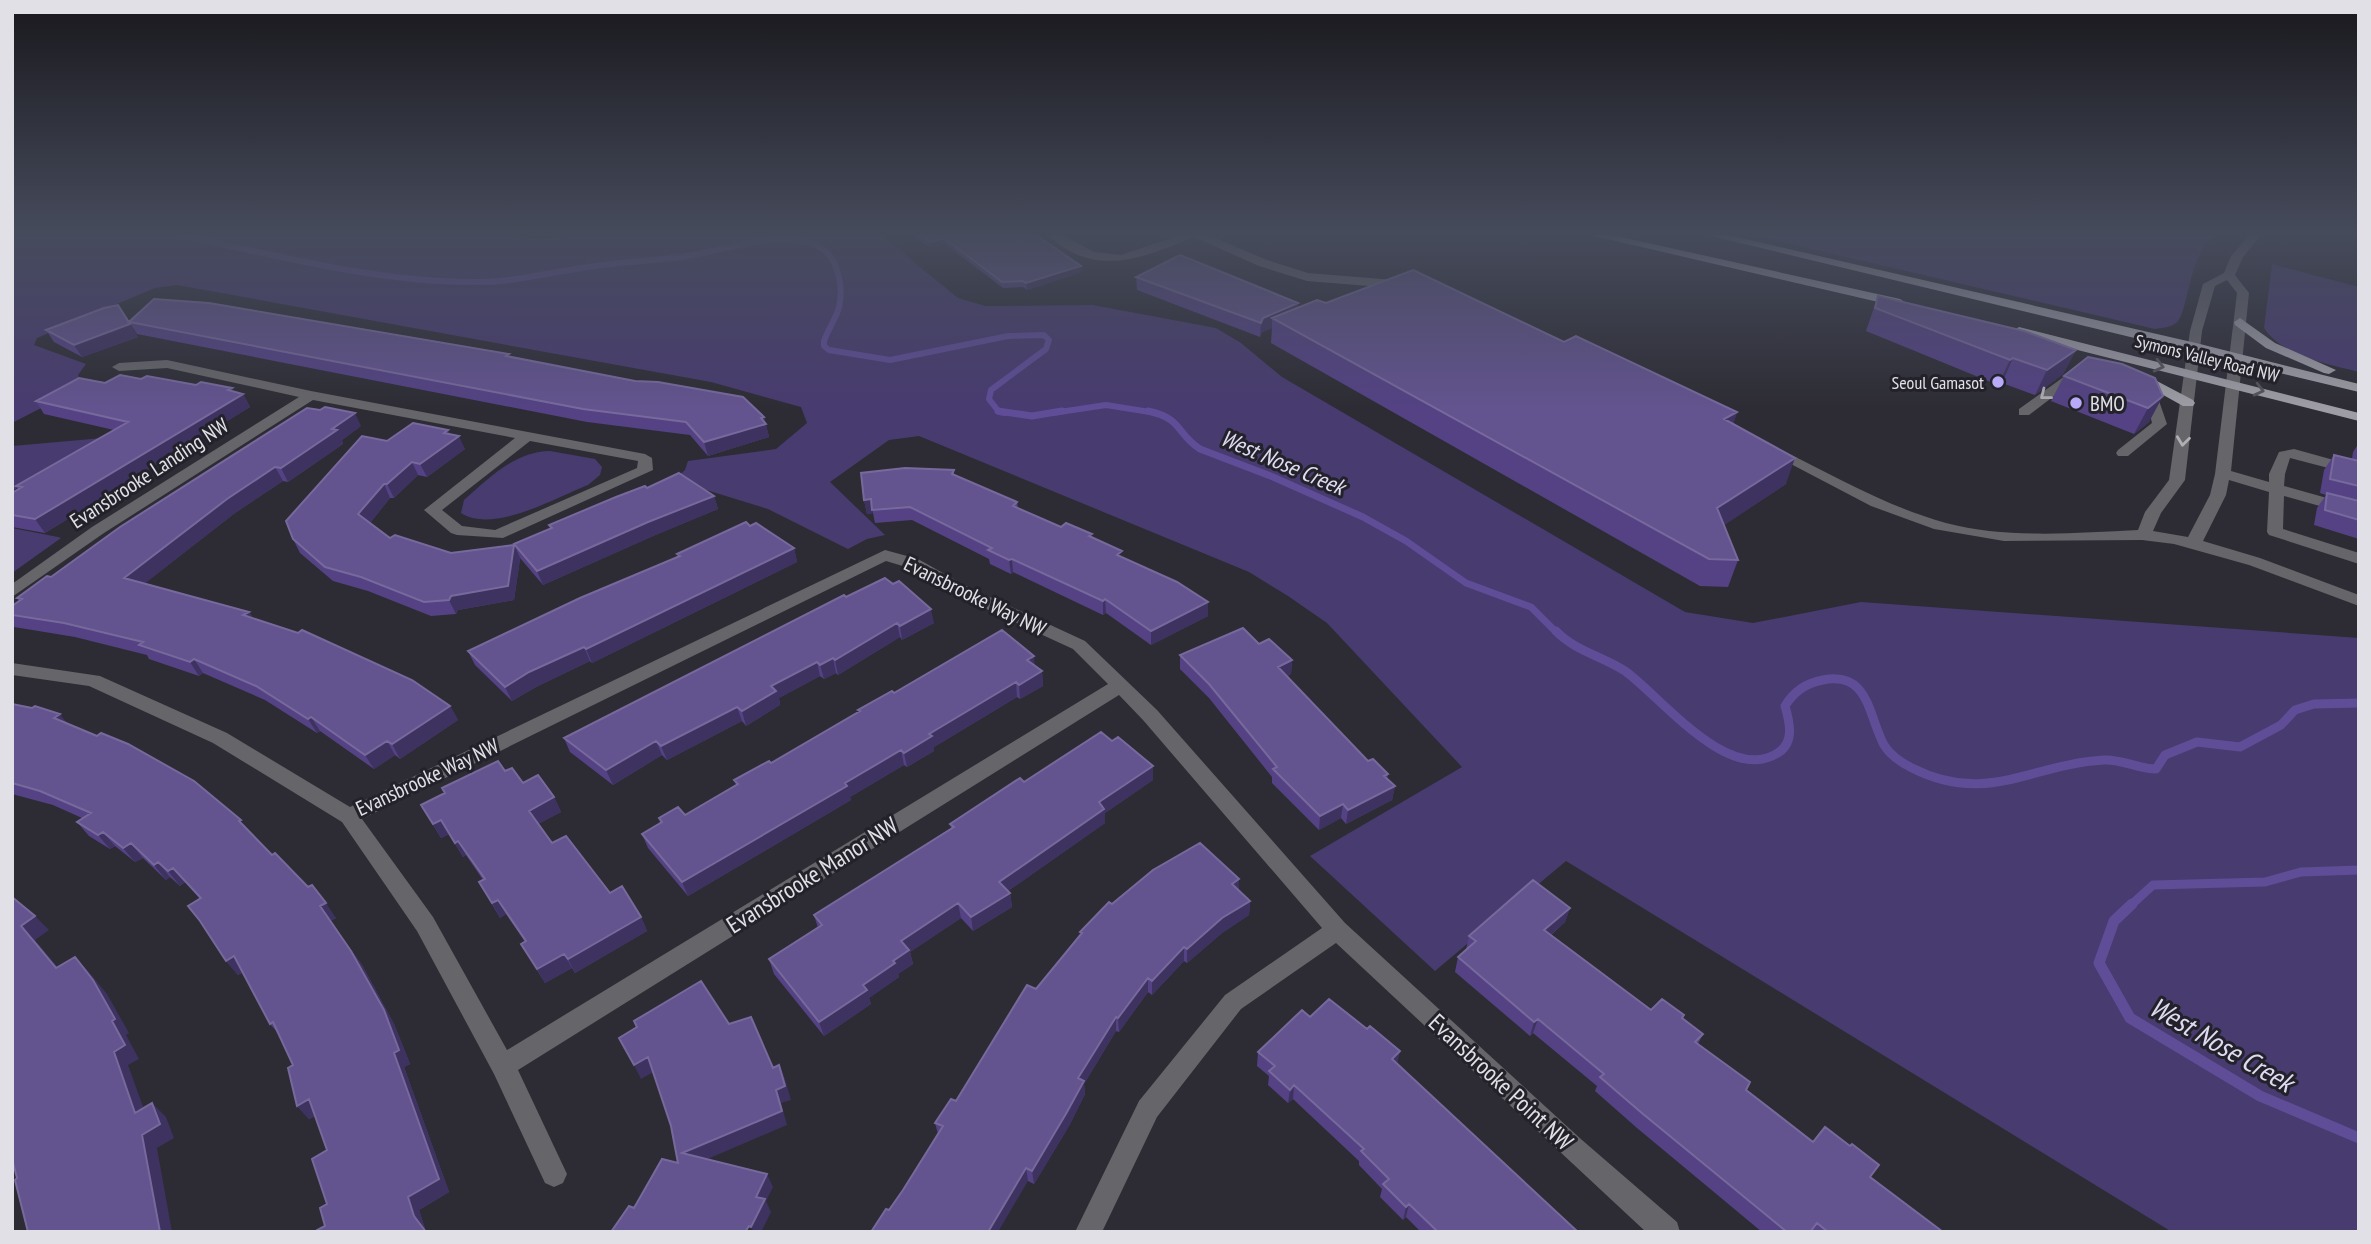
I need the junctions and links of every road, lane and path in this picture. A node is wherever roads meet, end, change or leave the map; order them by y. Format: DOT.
graph roads {
  1 [pos="1855,293"];
  2 [pos="1963,293"];
  3 [pos="2206,293"];
  4 [pos="2243,293"];
  5 [pos="1917,307"];
  6 [pos="2240,322"];
  7 [pos="2196,347"];
  8 [pos="2235,356"];
  9 [pos="119,367"];
  10 [pos="2192,374"];
  11 [pos="2091,376"];
  12 [pos="2359,380"];
  13 [pos="2233,384"];
  14 [pos="2128,387"];
  15 [pos="2359,388"];
  16 [pos="311,395"];
  17 [pos="2188,403"];
  18 [pos="2024,412"];
  19 [pos="2359,417"];
  20 [pos="527,436"];
  21 [pos="1761,445"];
  22 [pos="2123,453"];
  23 [pos="2359,472"];
  24 [pos="2223,474"];
  25 [pos="2276,488"];
  26 [pos="2359,512"];
  27 [pos="2144,534"];
  28 [pos="2194,544"];
  29 [pos="2359,559"];
  30 [pos="12,592"];
  31 [pos="2359,601"];
  32 [pos="12,669"];
  33 [pos="1121,685"];
  34 [pos="349,816"];
  35 [pos="1337,930"];
  36 [pos="503,1066"];
  37 [pos="554,1174"];
  38 [pos="1088,1232"];
  39 [pos="1667,1232"];
  1 -- 5 [label="main road"];
  2 -- 7 [label="main road, Symons Valley Road NW"];
  3 -- 7 [label="street"];
  4 -- 6 [label="street"];
  6 -- 8 [label="street"];
  6 -- 12 [label="main road"];
  7 -- 8 [label="main road, Symons Valley Road NW"];
  7 -- 10 [label="street"];
  8 -- 13 [label="street"];
  8 -- 15 [label="main road, Symons Valley Road NW"];
  9 -- 16 [label="street"];
  10 -- 13 [label="main road, Symons Valley Road NW"];
  10 -- 17 [label="street"];
  17 -- 10 [label="main road, Symons Valley Road NW, one-way"];
  11 -- 18 [label="street, one-way"];
  13 -- 19 [label="main road, Symons Valley Road NW, one-way"];
  13 -- 24 [label="street"];
  14 -- 22 [label="street"];
  16 -- 20 [label="street"];
  16 -- 30 [label="street, Evansbrooke Landing NW"];
  17 -- 27 [label="street, one-way"];
  20 -- 20 [label="street"];
  21 -- 27 [label="street"];
  23 -- 25 [label="street"];
  24 -- 25 [label="street"];
  24 -- 28 [label="street"];
  25 -- 26 [label="street"];
  25 -- 29 [label="street"];
  27 -- 28 [label="street"];
  28 -- 31 [label="street"];
  32 -- 34 [label="street, Evansbrooke Way NW"];
  33 -- 34 [label="street, Evansbrooke Way NW"];
  33 -- 35 [label="street, Evansbrooke Way NW"];
  33 -- 36 [label="street, Evansbrooke Manor NW"];
  34 -- 36 [label="street"];
  35 -- 38 [label="street"];
  35 -- 39 [label="street, Evansbrooke Point NW"];
  36 -- 37 [label="street"];
}
